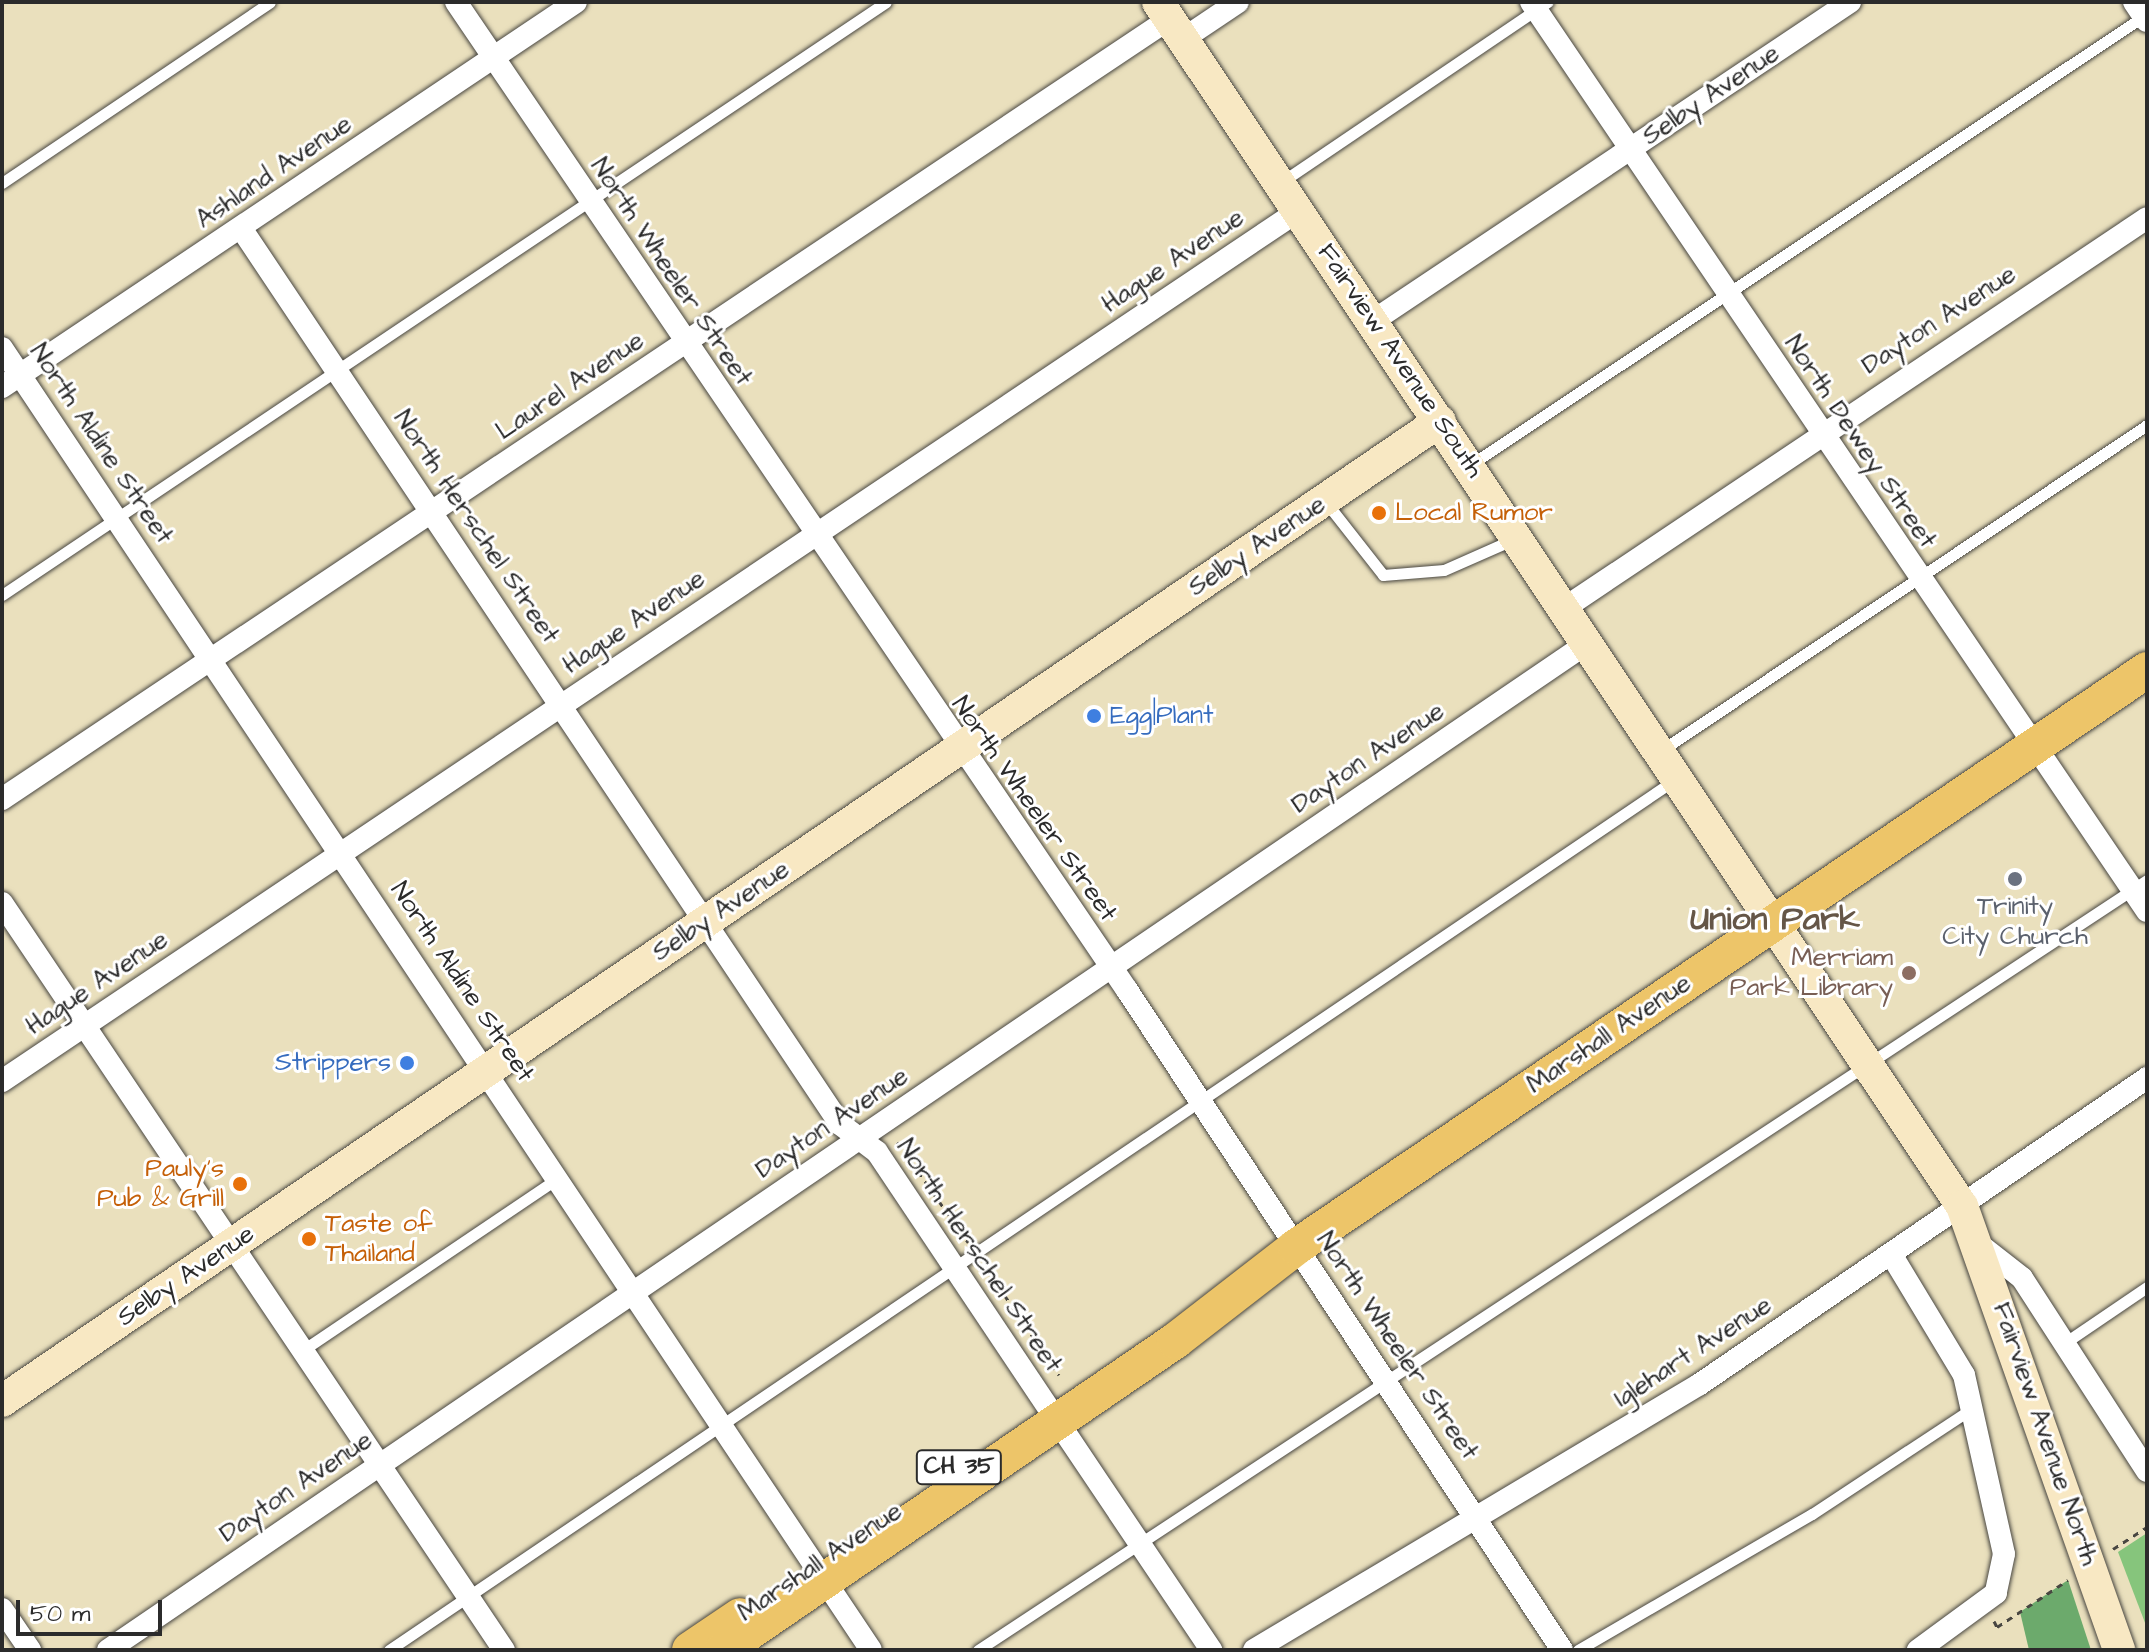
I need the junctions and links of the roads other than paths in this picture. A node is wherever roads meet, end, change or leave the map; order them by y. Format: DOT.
graph roads {
  1 [pos="270,2"];
  2 [pos="456,2"];
  3 [pos="576,2"];
  4 [pos="886,2"];
  5 [pos="1238,2"];
  6 [pos="1850,2"];
  7 [pos="1538,4"];
  8 [pos="2143,13"];
  9 [pos="1170,20"];
  10 [pos="493,57"];
  11 [pos="1634,147"];
  12 [pos="2,183"];
  13 [pos="1280,183"];
  14 [pos="590,202"];
  15 [pos="1298,211"];
  16 [pos="2147,218"];
  17 [pos="241,228"];
  18 [pos="1726,294"];
  19 [pos="1373,321"];
  20 [pos="685,343"];
  21 [pos="2,348"];
  22 [pos="337,371"];
  23 [pos="11,381"];
  24 [pos="1440,421"];
  25 [pos="2147,425"];
  26 [pos="1819,432"];
  27 [pos="1470,465"];
  28 [pos="1325,500"];
  29 [pos="431,512"];
  30 [pos="117,518"];
  31 [pos="814,535"];
  32 [pos="1518,537"];
  33 [pos="1919,579"];
  34 [pos="2,595"];
  35 [pos="1566,607"];
  36 [pos="1589,642"];
  37 [pos="214,660"];
  38 [pos="2147,670"];
  39 [pos="562,704"];
  40 [pos="2034,748"];
  41 [pos="958,750"];
  42 [pos="1662,750"];
  43 [pos="1679,776"];
  44 [pos="2,799"];
  45 [pos="344,855"];
  46 [pos="2140,885"];
  47 [pos="2,903"];
  48 [pos="2147,911"];
  49 [pos="1774,921"];
  50 [pos="705,922"];
  51 [pos="1110,967"];
  52 [pos="83,1024"];
  53 [pos="1869,1064"];
  54 [pos="488,1070"];
  55 [pos="2147,1078"];
  56 [pos="2,1081"];
  57 [pos="1199,1101"];
  58 [pos="859,1138"];
  59 [pos="559,1178"];
  60 [pos="1962,1206"];
  61 [pos="1976,1242"];
  62 [pos="232,1244"];
  63 [pos="1296,1247"];
  64 [pos="1891,1254"];
  65 [pos="953,1266"];
  66 [pos="2147,1287"];
  67 [pos="633,1292"];
  68 [pos="2063,1344"];
  69 [pos="303,1350"];
  70 [pos="1389,1382"];
  71 [pos="2,1401"];
  72 [pos="1973,1408"];
  73 [pos="1053,1414"];
  74 [pos="721,1423"];
  75 [pos="379,1464"];
  76 [pos="2147,1471"];
  77 [pos="1480,1517"];
  78 [pos="1139,1541"];
  79 [pos="822,1572"];
  80 [pos="468,1596"];
  81 [pos="2,1609"];
  82 [pos="2120,1642"];
  83 [pos="30,1650"];
  84 [pos="108,1650"];
  85 [pos="389,1650"];
  86 [pos="504,1650"];
  87 [pos="690,1650"];
  88 [pos="723,1650"];
  89 [pos="871,1650"];
  90 [pos="978,1650"];
  91 [pos="1211,1650"];
  92 [pos="1254,1650"];
  93 [pos="1562,1650"];
  94 [pos="1578,1650"];
  95 [pos="1918,1650"];
  1 -- 12 [label="lane"];
  2 -- 10 [label="street, North Wheeler Street"];
  3 -- 10 [label="street, Ashland Avenue"];
  4 -- 14 [label="lane"];
  5 -- 9 [label="street, Laurel Avenue"];
  6 -- 11 [label="street, Selby Avenue"];
  7 -- 11 [label="street, North Dewey Street"];
  7 -- 13 [label="lane"];
  8 -- 18 [label="lane"];
  9 -- 13 [label="street, Fairview Avenue South"];
  9 -- 20 [label="street, Laurel Avenue"];
  10 -- 14 [label="street, North Wheeler Street"];
  10 -- 17 [label="street, Ashland Avenue"];
  11 -- 18 [label="street, North Dewey Street"];
  11 -- 19 [label="street, Selby Avenue"];
  13 -- 15 [label="street, Fairview Avenue South"];
  14 -- 20 [label="street, North Wheeler Street"];
  14 -- 22 [label="lane"];
  15 -- 19 [label="street, Fairview Avenue South"];
  15 -- 31 [label="street, Hague Avenue"];
  16 -- 26 [label="street, Dayton Avenue"];
  17 -- 22 [label="street, North Herschel Street"];
  17 -- 23 [label="street, Ashland Avenue"];
  18 -- 26 [label="street, North Dewey Street"];
  18 -- 27 [label="lane"];
  19 -- 24 [label="street, Fairview Avenue South"];
  20 -- 29 [label="street, Laurel Avenue"];
  20 -- 31 [label="street, North Wheeler Street"];
  21 -- 23 [label="street, North Aldine Street"];
  22 -- 29 [label="street, North Herschel Street"];
  22 -- 30 [label="lane"];
  23 -- 30 [label="street, North Aldine Street"];
  24 -- 27 [label="street, Fairview Avenue South"];
  24 -- 28 [label="street, Selby Avenue"];
  25 -- 33 [label="lane"];
  26 -- 33 [label="street, North Dewey Street"];
  26 -- 35 [label="street, Dayton Avenue"];
  27 -- 32 [label="street, Fairview Avenue South"];
  28 -- 32 [label="lane"];
  28 -- 41 [label="street, Selby Avenue"];
  29 -- 37 [label="street, Laurel Avenue"];
  29 -- 39 [label="street, North Herschel Street"];
  30 -- 34 [label="lane"];
  30 -- 37 [label="street, North Aldine Street"];
  31 -- 39 [label="street, Hague Avenue"];
  31 -- 41 [label="street, North Wheeler Street"];
  32 -- 35 [label="street, Fairview Avenue South"];
  33 -- 40 [label="street, North Dewey Street"];
  33 -- 42 [label="lane"];
  35 -- 36 [label="street, Fairview Avenue South"];
  36 -- 42 [label="street, Fairview Avenue South"];
  36 -- 51 [label="street, Dayton Avenue"];
  37 -- 44 [label="street, Laurel Avenue"];
  37 -- 45 [label="street, North Aldine Street"];
  38 -- 40 [label="main road, Marshall Avenue / CH 35"];
  39 -- 45 [label="street, Hague Avenue"];
  39 -- 50 [label="street, North Herschel Street"];
  40 -- 46 [label="street, North Dewey Street"];
  40 -- 49 [label="main road, Marshall Avenue / CH 35"];
  41 -- 50 [label="street, Selby Avenue"];
  41 -- 51 [label="street, North Wheeler Street"];
  42 -- 43 [label="street, Fairview Avenue South"];
  43 -- 49 [label="street, Fairview Avenue South"];
  43 -- 57 [label="lane"];
  45 -- 52 [label="street, Hague Avenue"];
  45 -- 54 [label="street, North Aldine Street"];
  46 -- 48 [label="street, North Dewey Street"];
  46 -- 53 [label="lane"];
  47 -- 52 [label="street"];
  49 -- 53 [label="street, Fairview Avenue North"];
  49 -- 63 [label="main road, Marshall Avenue / CH 35"];
  50 -- 54 [label="street, Selby Avenue"];
  50 -- 58 [label="street, North Herschel Street"];
  51 -- 57 [label="street, North Wheeler Street"];
  51 -- 58 [label="street, Dayton Avenue"];
  52 -- 56 [label="street, Hague Avenue"];
  52 -- 62 [label="street"];
  53 -- 60 [label="street, Fairview Avenue North"];
  53 -- 70 [label="lane"];
  54 -- 59 [label="street, North Aldine Street"];
  54 -- 62 [label="street, Selby Avenue"];
  55 -- 60 [label="street, Iglehart Avenue"];
  57 -- 63 [label="street, North Wheeler Street"];
  57 -- 65 [label="lane"];
  58 -- 65 [label="street, North Herschel Street"];
  58 -- 67 [label="street, Dayton Avenue"];
  59 -- 67 [label="street, North Aldine Street"];
  59 -- 69 [label="lane"];
  60 -- 61 [label="street, Fairview Avenue North"];
  60 -- 64 [label="street, Iglehart Avenue"];
  61 -- 68 [label="street, Fairview Avenue North"];
  61 -- 82 [label="street, Fairview Avenue North"];
  62 -- 69 [label="street"];
  62 -- 71 [label="street, Selby Avenue"];
  63 -- 70 [label="street, North Wheeler Street"];
  63 -- 73 [label="main road, Marshall Avenue / CH 35"];
  64 -- 72 [label="street"];
  64 -- 77 [label="street, Iglehart Avenue"];
  65 -- 73 [label="street, North Herschel Street"];
  65 -- 74 [label="lane"];
  66 -- 68 [label="lane"];
  67 -- 74 [label="street, North Aldine Street"];
  67 -- 75 [label="street, Dayton Avenue"];
  68 -- 76 [label="street, Fairview Avenue North"];
  69 -- 75 [label="street"];
  70 -- 77 [label="street, North Wheeler Street"];
  70 -- 78 [label="lane"];
  72 -- 94 [label="lane"];
  72 -- 95 [label="street"];
  73 -- 78 [label="street, North Herschel Street"];
  73 -- 79 [label="main road, Marshall Avenue / CH 35"];
  74 -- 79 [label="street, North Aldine Street"];
  74 -- 80 [label="lane"];
  75 -- 80 [label="street"];
  75 -- 84 [label="street, Dayton Avenue"];
  77 -- 92 [label="street, Iglehart Avenue"];
  77 -- 93 [label="street, North Wheeler Street"];
  78 -- 90 [label="lane"];
  78 -- 91 [label="street, North Herschel Street"];
  79 -- 87 [label="main road, Marshall Avenue / CH 35"];
  79 -- 88 [label="main road, Marshall Avenue / CH 35"];
  79 -- 89 [label="street, North Aldine Street"];
  80 -- 85 [label="lane"];
  80 -- 86 [label="street"];
  81 -- 83 [label="street"];
}
